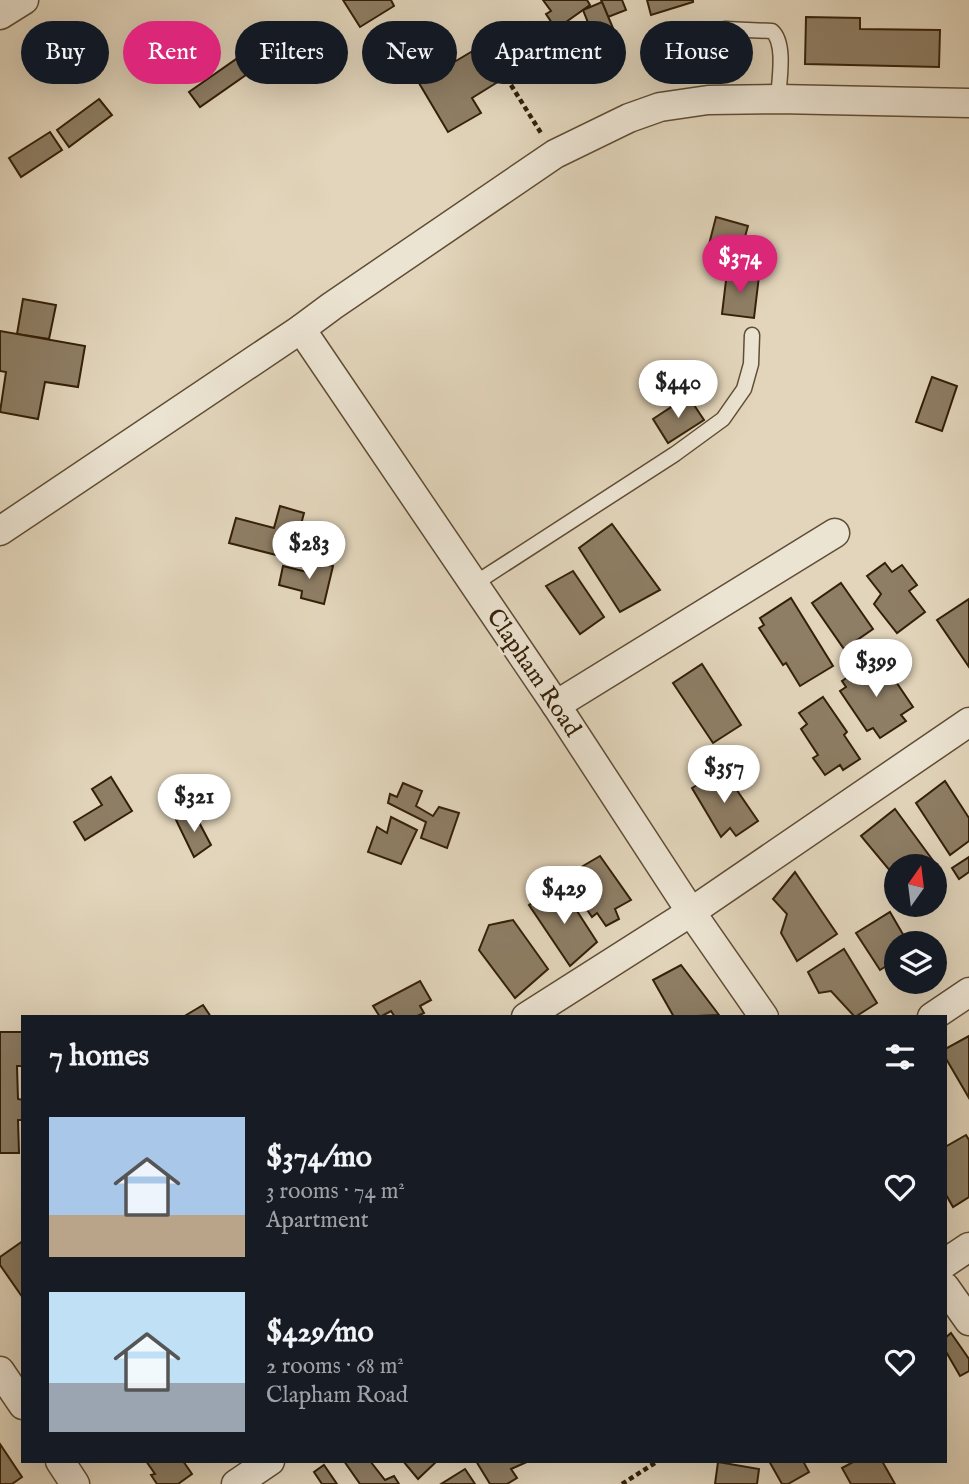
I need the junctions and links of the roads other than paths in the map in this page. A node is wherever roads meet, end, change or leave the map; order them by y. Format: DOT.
graph roads {
  1 [pos="24,0"];
  2 [pos="0,15"];
  3 [pos="753,31"];
  4 [pos="778,99"];
  5 [pos="969,103"];
  6 [pos="301,330"];
  7 [pos="752,335"];
  8 [pos="0,531"];
  9 [pos="835,533"];
  10 [pos="474,584"];
  11 [pos="556,705"];
  12 [pos="969,722"];
  13 [pos="691,912"];
  14 [pos="969,992"];
  15 [pos="529,1015"];
  16 [pos="763,1015"];
  17 [pos="935,1015"];
  18 [pos="969,1247"];
  19 [pos="947,1262"];
  20 [pos="947,1289"];
  21 [pos="969,1321"];
  22 [pos="6,1369"];
  23 [pos="21,1401"];
  24 [pos="61,1463"];
  25 [pos="267,1463"];
  26 [pos="75,1484"];
  27 [pos="236,1484"];
  1 -- 2 [label="street"];
  3 -- 4 [label="lane"];
  4 -- 5 [label="street"];
  4 -- 6 [label="street"];
  6 -- 8 [label="street"];
  6 -- 10 [label="street, Clapham Road"];
  7 -- 10 [label="lane"];
  9 -- 11 [label="street"];
  10 -- 11 [label="street, Clapham Road"];
  11 -- 13 [label="street, Clapham Road"];
  12 -- 13 [label="street"];
  13 -- 15 [label="street"];
  13 -- 16 [label="street, Clapham Road"];
  14 -- 17 [label="street"];
  18 -- 19 [label="street"];
  20 -- 21 [label="street"];
  22 -- 23 [label="street"];
  24 -- 26 [label="street"];
  25 -- 27 [label="street"];
}
